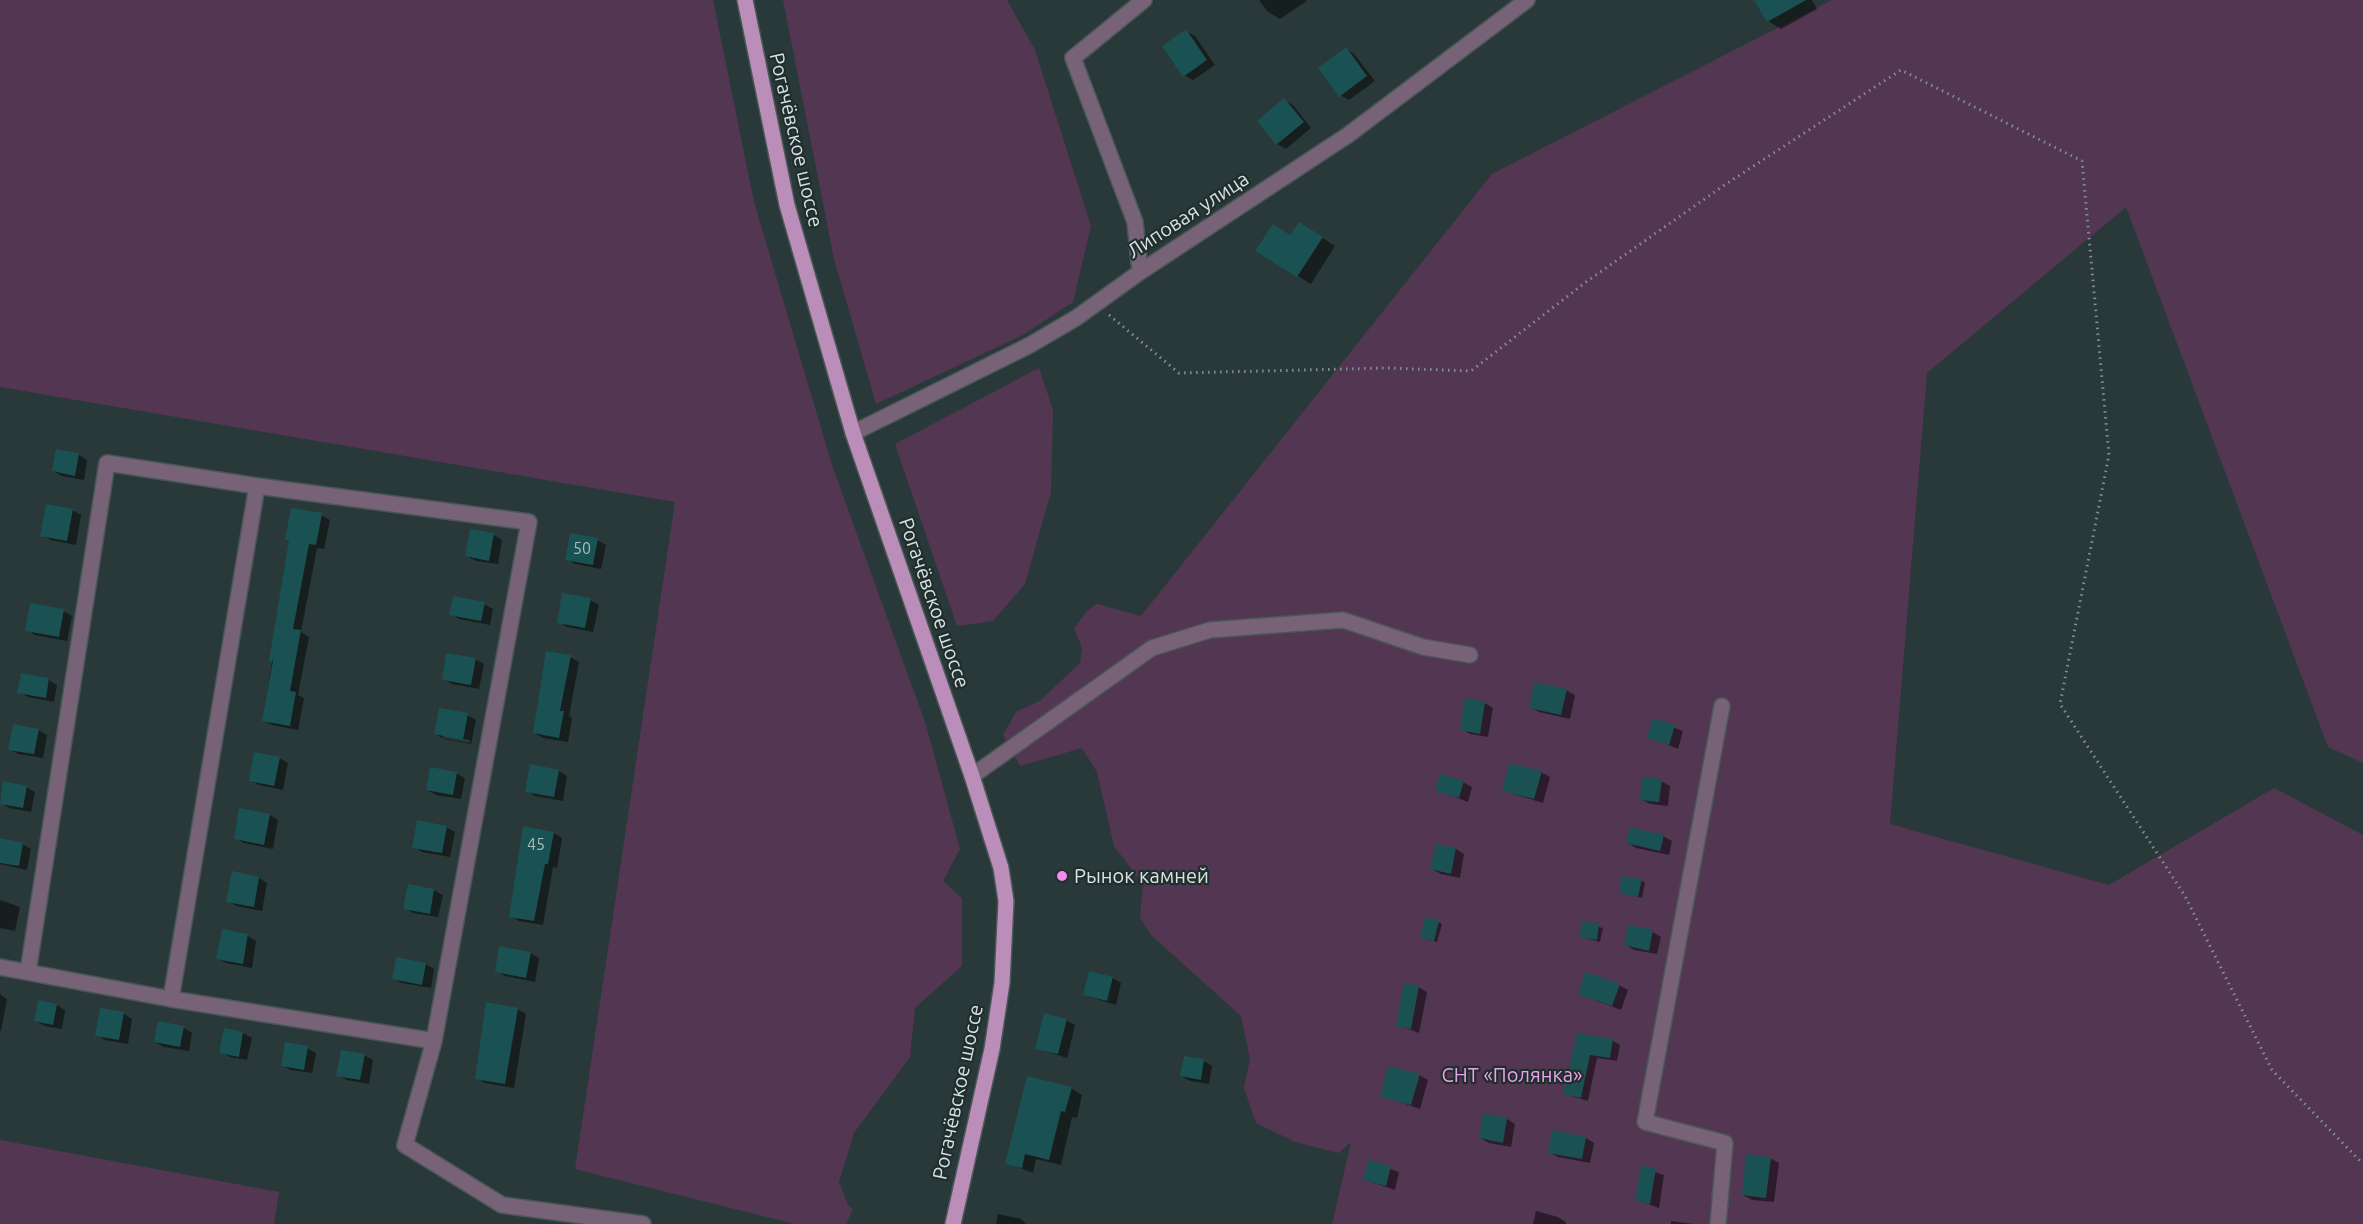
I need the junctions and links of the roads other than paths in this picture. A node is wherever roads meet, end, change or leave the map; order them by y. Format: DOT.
graph roads {
  1 [pos="745,0"];
  2 [pos="1144,0"];
  3 [pos="1527,0"];
  4 [pos="1140,272"];
  5 [pos="853,433"];
  6 [pos="257,486"];
  7 [pos="1470,656"];
  8 [pos="1722,706"];
  9 [pos="972,776"];
  10 [pos="0,967"];
  11 [pos="28,972"];
  12 [pos="171,999"];
  13 [pos="434,1041"];
  14 [pos="643,1224"];
  15 [pos="953,1224"];
  16 [pos="1718,1224"];
  1 -- 5 [label="main road, Рогачёвское шоссе"];
  2 -- 4 [label="street"];
  3 -- 4 [label="street, Липовая улица"];
  4 -- 5 [label="street, Липовая улица"];
  5 -- 9 [label="main road, Рогачёвское шоссе"];
  6 -- 11 [label="street"];
  6 -- 12 [label="street"];
  6 -- 13 [label="street"];
  7 -- 9 [label="street"];
  8 -- 16 [label="street"];
  9 -- 15 [label="main road, Рогачёвское шоссе"];
  10 -- 11 [label="street"];
  11 -- 12 [label="street"];
  12 -- 13 [label="street"];
  13 -- 14 [label="street"];
}
